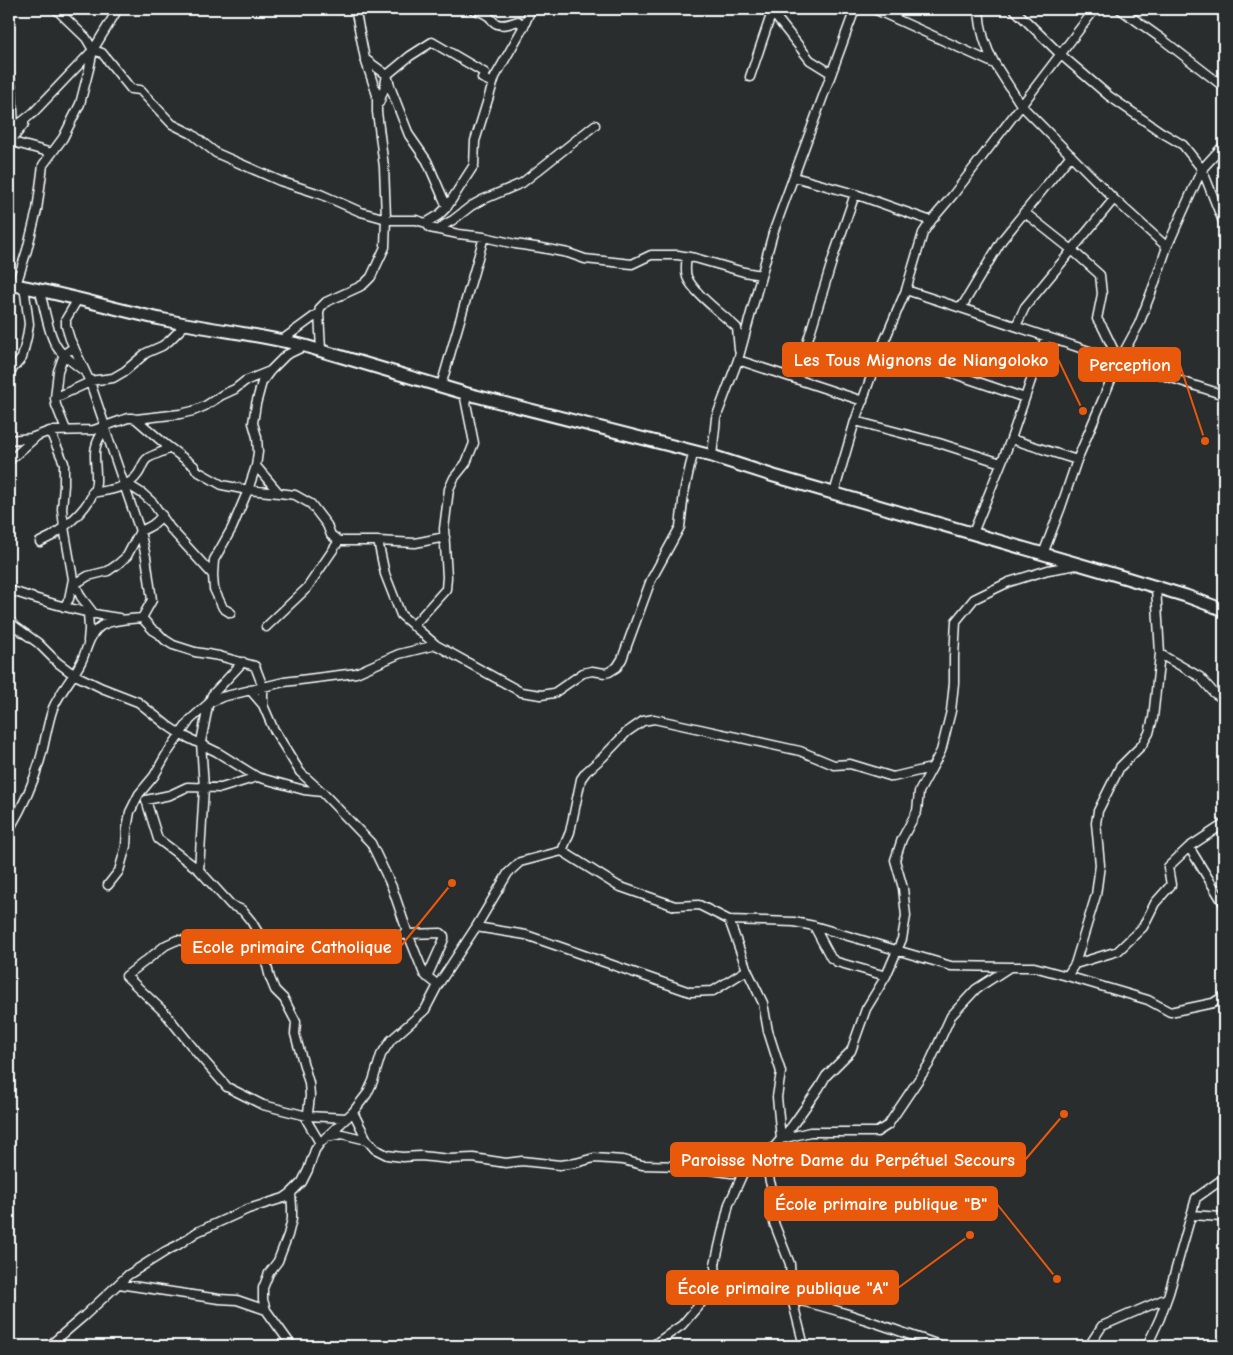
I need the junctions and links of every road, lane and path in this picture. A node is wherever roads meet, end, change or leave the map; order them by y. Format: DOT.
graph roads {
  1 [pos="56,9"];
  2 [pos="118,9"];
  3 [pos="472,9"];
  4 [pos="531,9"];
  5 [pos="855,9"];
  6 [pos="874,9"];
  7 [pos="979,9"];
  8 [pos="1014,9"];
  9 [pos="1095,9"];
  10 [pos="1120,9"];
  11 [pos="770,10"];
  12 [pos="356,13"];
  13 [pos="524,26"];
  14 [pos="93,50"];
  15 [pos="1060,54"];
  16 [pos="365,59"];
  17 [pos="994,64"];
  18 [pos="9,72"];
  19 [pos="831,73"];
  20 [pos="387,74"];
  21 [pos="750,77"];
  22 [pos="493,83"];
  23 [pos="1224,87"];
  24 [pos="1021,105"];
  25 [pos="377,107"];
  26 [pos="32,113"];
  27 [pos="595,125"];
  28 [pos="12,130"];
  29 [pos="9,141"];
  30 [pos="1224,145"];
  31 [pos="52,153"];
  32 [pos="1070,155"];
  33 [pos="1202,169"];
  34 [pos="794,177"];
  35 [pos="856,194"];
  36 [pos="1114,199"];
  37 [pos="446,206"];
  38 [pos="1024,212"];
  39 [pos="386,219"];
  40 [pos="931,221"];
  41 [pos="426,223"];
  42 [pos="1224,224"];
  43 [pos="439,230"];
  44 [pos="484,237"];
  45 [pos="1167,247"];
  46 [pos="1072,250"];
  47 [pos="686,257"];
  48 [pos="761,275"];
  49 [pos="16,285"];
  50 [pos="39,289"];
  51 [pos="906,290"];
  52 [pos="78,299"];
  53 [pos="961,308"];
  54 [pos="318,313"];
  55 [pos="186,324"];
  56 [pos="1016,326"];
  57 [pos="1046,336"];
  58 [pos="282,340"];
  59 [pos="305,346"];
  60 [pos="74,348"];
  61 [pos="881,349"];
  62 [pos="322,350"];
  63 [pos="64,354"];
  64 [pos="738,358"];
  65 [pos="9,360"];
  66 [pos="1119,361"];
  67 [pos="18,364"];
  68 [pos="270,371"];
  69 [pos="85,372"];
  70 [pos="9,374"];
  71 [pos="796,379"];
  72 [pos="90,382"];
  73 [pos="441,386"];
  74 [pos="464,393"];
  75 [pos="1224,395"];
  76 [pos="55,398"];
  77 [pos="1025,398"];
  78 [pos="863,401"];
  79 [pos="136,419"];
  80 [pos="855,421"];
  81 [pos="105,428"];
  82 [pos="66,430"];
  83 [pos="50,431"];
  84 [pos="38,435"];
  85 [pos="1011,439"];
  86 [pos="9,440"];
  87 [pos="170,448"];
  88 [pos="694,451"];
  89 [pos="712,456"];
  90 [pos="1077,460"];
  91 [pos="9,461"];
  92 [pos="1001,463"];
  93 [pos="256,466"];
  94 [pos="126,485"];
  95 [pos="248,490"];
  96 [pos="92,493"];
  97 [pos="279,493"];
  98 [pos="834,494"];
  99 [pos="162,515"];
  100 [pos="64,527"];
  101 [pos="140,531"];
  102 [pos="973,533"];
  103 [pos="445,537"];
  104 [pos="339,541"];
  105 [pos="378,541"];
  106 [pos="40,542"];
  107 [pos="1043,554"];
  108 [pos="1080,565"];
  109 [pos="213,575"];
  110 [pos="74,581"];
  111 [pos="1156,587"];
  112 [pos="9,590"];
  113 [pos="64,607"];
  114 [pos="1224,610"];
  115 [pos="91,613"];
  116 [pos="232,613"];
  117 [pos="142,618"];
  118 [pos="9,619"];
  119 [pos="126,620"];
  120 [pos="413,626"];
  121 [pos="266,627"];
  122 [pos="436,645"];
  123 [pos="87,648"];
  124 [pos="1160,654"];
  125 [pos="243,662"];
  126 [pos="73,674"];
  127 [pos="263,687"];
  128 [pos="250,690"];
  129 [pos="1224,699"];
  130 [pos="209,703"];
  131 [pos="264,705"];
  132 [pos="180,734"];
  133 [pos="201,745"];
  134 [pos="931,768"];
  135 [pos="257,778"];
  136 [pos="204,788"];
  137 [pos="322,792"];
  138 [pos="146,800"];
  139 [pos="133,805"];
  140 [pos="1224,824"];
  141 [pos="9,830"];
  142 [pos="1189,847"];
  143 [pos="562,851"];
  144 [pos="199,870"];
  145 [pos="108,885"];
  146 [pos="1224,904"];
  147 [pos="729,920"];
  148 [pos="814,926"];
  149 [pos="476,927"];
  150 [pos="408,934"];
  151 [pos="263,948"];
  152 [pos="896,949"];
  153 [pos="1075,964"];
  154 [pos="1010,967"];
  155 [pos="747,970"];
  156 [pos="886,976"];
  157 [pos="1067,976"];
  158 [pos="427,977"];
  159 [pos="438,985"];
  160 [pos="1224,996"];
  161 [pos="353,1112"];
  162 [pos="307,1116"];
  163 [pos="347,1118"];
  164 [pos="326,1137"];
  165 [pos="781,1139"];
  166 [pos="367,1140"];
  167 [pos="320,1143"];
  168 [pos="775,1146"];
  169 [pos="744,1171"];
  170 [pos="1224,1178"];
  171 [pos="291,1193"];
  172 [pos="1192,1215"];
  173 [pos="1224,1223"];
  174 [pos="119,1284"];
  175 [pos="717,1288"];
  176 [pos="1167,1298"];
  177 [pos="792,1299"];
  178 [pos="266,1310"];
  179 [pos="49,1346"];
  180 [pos="292,1346"];
  181 [pos="652,1346"];
  182 [pos="804,1346"];
  183 [pos="943,1346"];
  184 [pos="1089,1346"];
  185 [pos="1147,1346"];
  1 -- 14 [label="street"];
  2 -- 14 [label="street"];
  3 -- 13 [label="street"];
  4 -- 13 [label="street"];
  5 -- 19 [label="street"];
  6 -- 17 [label="street"];
  7 -- 17 [label="street"];
  8 -- 15 [label="street"];
  9 -- 15 [label="street"];
  10 -- 23 [label="street"];
  11 -- 19 [label="street"];
  11 -- 21 [label="street"];
  12 -- 16 [label="street"];
  13 -- 22 [label="street"];
  14 -- 26 [label="street"];
  14 -- 31 [label="street"];
  14 -- 39 [label="street"];
  15 -- 24 [label="street"];
  15 -- 33 [label="street"];
  16 -- 20 [label="street"];
  16 -- 25 [label="street"];
  17 -- 24 [label="street"];
  18 -- 28 [label="street"];
  19 -- 34 [label="street"];
  20 -- 22 [label="street"];
  20 -- 25 [label="street"];
  20 -- 37 [label="street"];
  22 -- 37 [label="street"];
  24 -- 32 [label="street"];
  24 -- 40 [label="street"];
  25 -- 39 [label="street"];
  26 -- 28 [label="street"];
  26 -- 29 [label="street"];
  27 -- 43 [label="street"];
  29 -- 31 [label="street"];
  30 -- 33 [label="street"];
  31 -- 49 [label="street"];
  32 -- 36 [label="street"];
  32 -- 38 [label="street"];
  33 -- 42 [label="street"];
  33 -- 45 [label="street"];
  34 -- 35 [label="street"];
  34 -- 48 [label="street"];
  35 -- 40 [label="street"];
  35 -- 71 [label="street"];
  36 -- 45 [label="street"];
  36 -- 46 [label="street"];
  37 -- 41 [label="street"];
  38 -- 46 [label="street"];
  38 -- 53 [label="street"];
  39 -- 41 [label="street"];
  39 -- 54 [label="street"];
  40 -- 51 [label="street"];
  41 -- 43 [label="street"];
  43 -- 44 [label="street"];
  44 -- 47 [label="street"];
  44 -- 73 [label="street"];
  45 -- 66 [label="street"];
  46 -- 56 [label="street"];
  46 -- 66 [label="street"];
  47 -- 48 [label="street"];
  47 -- 64 [label="street"];
  48 -- 64 [label="street"];
  49 -- 50 [label="main road"];
  49 -- 67 [label="street"];
  50 -- 52 [label="main road"];
  50 -- 63 [label="street"];
  51 -- 53 [label="street"];
  51 -- 61 [label="street"];
  52 -- 55 [label="main road"];
  52 -- 60 [label="street"];
  53 -- 56 [label="street"];
  54 -- 58 [label="street"];
  54 -- 62 [label="street"];
  55 -- 58 [label="main road"];
  55 -- 72 [label="street"];
  56 -- 57 [label="street"];
  57 -- 66 [label="street"];
  57 -- 77 [label="street"];
  58 -- 59 [label="main road"];
  59 -- 62 [label="main road"];
  59 -- 68 [label="street"];
  60 -- 63 [label="street"];
  60 -- 69 [label="street"];
  61 -- 77 [label="street"];
  61 -- 78 [label="street"];
  62 -- 73 [label="main road"];
  63 -- 69 [label="street"];
  63 -- 76 [label="street"];
  64 -- 71 [label="street"];
  64 -- 89 [label="street"];
  65 -- 67 [label="street"];
  66 -- 75 [label="street"];
  66 -- 90 [label="street"];
  67 -- 70 [label="street"];
  68 -- 79 [label="street"];
  68 -- 93 [label="street"];
  69 -- 72 [label="street"];
  71 -- 78 [label="street"];
  72 -- 76 [label="street"];
  72 -- 81 [label="street"];
  73 -- 74 [label="main road"];
  74 -- 88 [label="main road"];
  74 -- 103 [label="street"];
  76 -- 82 [label="street"];
  77 -- 85 [label="street"];
  78 -- 80 [label="street"];
  79 -- 81 [label="street"];
  79 -- 87 [label="street"];
  80 -- 92 [label="street"];
  80 -- 98 [label="street"];
  81 -- 82 [label="street"];
  81 -- 94 [label="street"];
  81 -- 96 [label="street"];
  82 -- 83 [label="street"];
  83 -- 84 [label="street"];
  83 -- 100 [label="street"];
  84 -- 86 [label="street"];
  84 -- 91 [label="street"];
  85 -- 90 [label="street"];
  85 -- 92 [label="street"];
  87 -- 94 [label="street"];
  87 -- 95 [label="street"];
  88 -- 89 [label="main road"];
  88 -- 122 [label="street"];
  89 -- 98 [label="main road"];
  90 -- 107 [label="street"];
  92 -- 102 [label="street"];
  93 -- 95 [label="street"];
  93 -- 97 [label="street"];
  94 -- 96 [label="street"];
  94 -- 99 [label="street"];
  94 -- 101 [label="street"];
  95 -- 97 [label="street"];
  95 -- 109 [label="street"];
  96 -- 100 [label="street"];
  97 -- 104 [label="street"];
  98 -- 102 [label="main road"];
  99 -- 101 [label="street"];
  99 -- 109 [label="street"];
  100 -- 106 [label="street"];
  100 -- 110 [label="street"];
  101 -- 110 [label="street"];
  101 -- 117 [label="street"];
  102 -- 107 [label="main road"];
  103 -- 105 [label="street"];
  103 -- 120 [label="street"];
  104 -- 105 [label="street"];
  104 -- 121 [label="street"];
  105 -- 120 [label="street"];
  107 -- 108 [label="main road"];
  108 -- 111 [label="main road"];
  108 -- 134 [label="street"];
  109 -- 116 [label="street"];
  110 -- 113 [label="street"];
  110 -- 115 [label="street"];
  111 -- 114 [label="main road"];
  111 -- 124 [label="street"];
  112 -- 113 [label="street"];
  113 -- 115 [label="street"];
  115 -- 119 [label="street"];
  115 -- 123 [label="street"];
  117 -- 119 [label="street"];
  117 -- 125 [label="street"];
  118 -- 126 [label="street"];
  119 -- 123 [label="street"];
  120 -- 122 [label="street"];
  122 -- 127 [label="street"];
  123 -- 126 [label="street"];
  124 -- 129 [label="street"];
  124 -- 153 [label="street"];
  125 -- 127 [label="street"];
  125 -- 130 [label="street"];
  126 -- 132 [label="street"];
  126 -- 141 [label="street"];
  127 -- 128 [label="street"];
  127 -- 131 [label="street"];
  128 -- 130 [label="street"];
  128 -- 131 [label="street"];
  130 -- 132 [label="street"];
  130 -- 133 [label="street"];
  131 -- 137 [label="street"];
  132 -- 133 [label="street"];
  132 -- 139 [label="street"];
  133 -- 135 [label="street"];
  133 -- 136 [label="street"];
  134 -- 143 [label="street"];
  134 -- 152 [label="street"];
  135 -- 136 [label="street"];
  135 -- 137 [label="street"];
  136 -- 138 [label="street"];
  136 -- 144 [label="street"];
  137 -- 150 [label="street"];
  138 -- 139 [label="street"];
  138 -- 144 [label="street"];
  139 -- 145 [label="street"];
  140 -- 142 [label="street"];
  142 -- 146 [label="street"];
  142 -- 153 [label="street"];
  143 -- 147 [label="street"];
  143 -- 149 [label="street"];
  144 -- 151 [label="street"];
  147 -- 148 [label="street"];
  147 -- 155 [label="street"];
  148 -- 152 [label="street"];
  148 -- 156 [label="street"];
  149 -- 155 [label="street"];
  149 -- 159 [label="street"];
  150 -- 151 [label="street"];
  150 -- 158 [label="street"];
  150 -- 158 [label="street"];
  151 -- 162 [label="street"];
  151 -- 162 [label="street"];
  152 -- 154 [label="street"];
  152 -- 156 [label="street"];
  153 -- 157 [label="street"];
  154 -- 157 [label="street"];
  154 -- 165 [label="street"];
  155 -- 165 [label="street"];
  156 -- 165 [label="street"];
  157 -- 160 [label="street"];
  158 -- 159 [label="street"];
  159 -- 161 [label="street"];
  161 -- 163 [label="street"];
  161 -- 166 [label="street"];
  162 -- 163 [label="street"];
  162 -- 167 [label="street"];
  163 -- 164 [label="street"];
  164 -- 166 [label="street"];
  164 -- 167 [label="street"];
  165 -- 168 [label="street"];
  166 -- 169 [label="street"];
  167 -- 171 [label="street"];
  168 -- 169 [label="street"];
  168 -- 177 [label="street"];
  169 -- 175 [label="street"];
  170 -- 172 [label="street"];
  171 -- 174 [label="street"];
  171 -- 178 [label="street"];
  172 -- 173 [label="street"];
  172 -- 176 [label="street"];
  174 -- 178 [label="street"];
  174 -- 179 [label="street"];
  175 -- 177 [label="street"];
  175 -- 181 [label="street"];
  176 -- 184 [label="street"];
  176 -- 185 [label="street"];
  177 -- 182 [label="street"];
  177 -- 183 [label="street"];
  178 -- 180 [label="street"];
}
